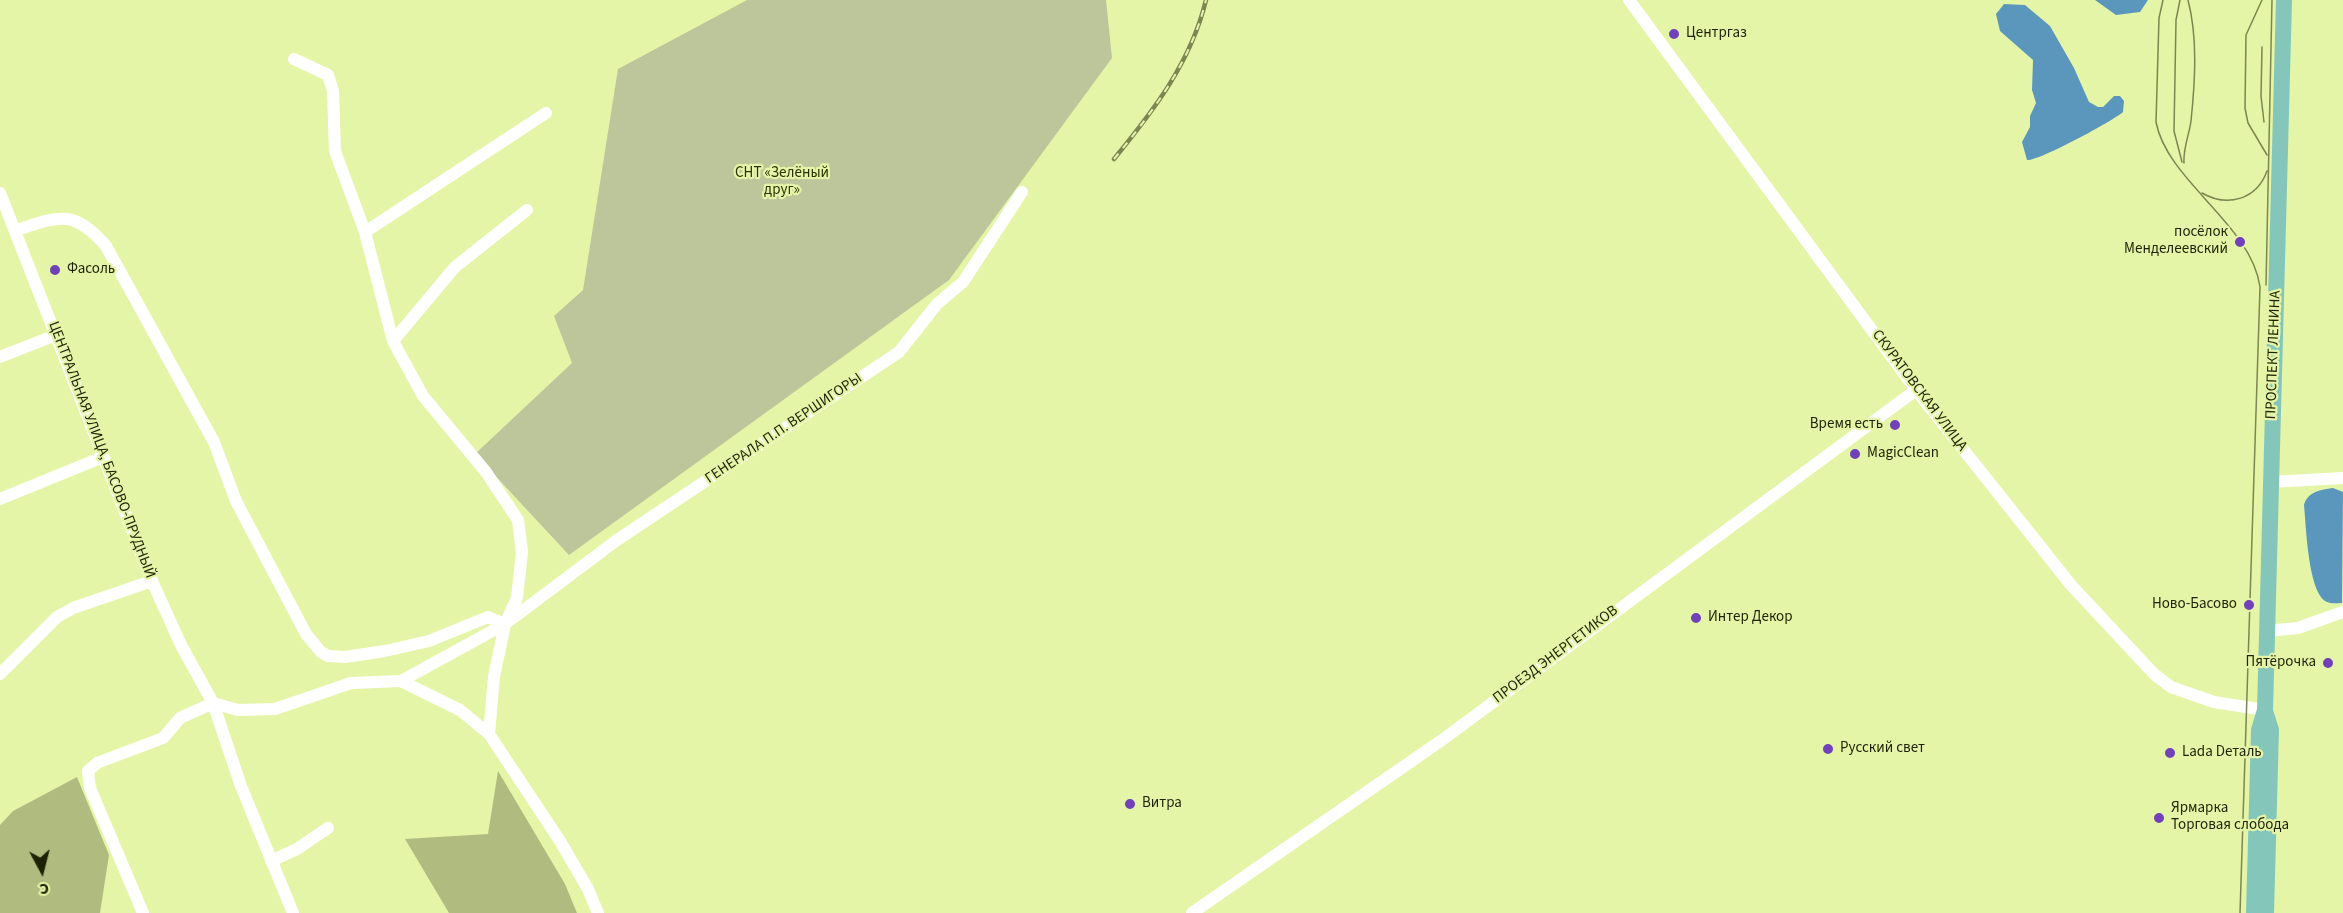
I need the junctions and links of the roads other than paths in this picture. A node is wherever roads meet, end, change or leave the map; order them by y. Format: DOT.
graph roads {
  1 [pos="1629,0"];
  2 [pos="2284,0"];
  3 [pos="294,59"];
  4 [pos="546,113"];
  5 [pos="1022,192"];
  6 [pos="0,193"];
  7 [pos="527,210"];
  8 [pos="17,230"];
  9 [pos="365,232"];
  10 [pos="56,335"];
  11 [pos="393,341"];
  12 [pos="0,357"];
  13 [pos="1916,390"];
  14 [pos="103,457"];
  15 [pos="2343,478"];
  16 [pos="2270,482"];
  17 [pos="0,499"];
  18 [pos="152,581"];
  19 [pos="2343,612"];
  20 [pos="505,624"];
  21 [pos="2266,631"];
  22 [pos="0,674"];
  23 [pos="401,681"];
  24 [pos="213,704"];
  25 [pos="2265,710"];
  26 [pos="489,734"];
  27 [pos="328,828"];
  28 [pos="271,861"];
  29 [pos="142,913"];
  30 [pos="292,913"];
  31 [pos="598,913"];
  32 [pos="1192,913"];
  33 [pos="2254,913"];
  34 [pos="2266,913"];
  1 -- 13 [label="street, СКУРАТОВСКАЯ УЛИЦА"];
  2 -- 16 [label="main road, ПРОСПЕКТ ЛЕНИНА"];
  3 -- 9 [label="street"];
  4 -- 9 [label="street"];
  5 -- 20 [label="street, ГЕНЕРАЛА П.П. ВЕРШИГОРЫ"];
  6 -- 8 [label="street, ЦЕНТРАЛЬНАЯ УЛИЦА, БАСОВО-ПРУДНЫЙ"];
  7 -- 11 [label="street"];
  8 -- 10 [label="street, ЦЕНТРАЛЬНАЯ УЛИЦА, БАСОВО-ПРУДНЫЙ"];
  8 -- 20 [label="street"];
  9 -- 11 [label="street"];
  10 -- 12 [label="street"];
  10 -- 14 [label="street, ЦЕНТРАЛЬНАЯ УЛИЦА, БАСОВО-ПРУДНЫЙ"];
  11 -- 20 [label="street"];
  13 -- 25 [label="street, СКУРАТОВСКАЯ УЛИЦА"];
  13 -- 32 [label="street, ПРОЕЗД ЭНЕРГЕТИКОВ"];
  14 -- 17 [label="street"];
  14 -- 18 [label="street, ЦЕНТРАЛЬНАЯ УЛИЦА, БАСОВО-ПРУДНЫЙ"];
  15 -- 16 [label="street"];
  16 -- 21 [label="main road, ПРОСПЕКТ ЛЕНИНА"];
  18 -- 22 [label="street"];
  18 -- 24 [label="street, ЦЕНТРАЛЬНАЯ УЛИЦА, БАСОВО-ПРУДНЫЙ"];
  19 -- 21 [label="street"];
  20 -- 23 [label="street, ГЕНЕРАЛА П.П. ВЕРШИГОРЫ"];
  20 -- 26 [label="street"];
  21 -- 25 [label="main road, ПРОСПЕКТ ЛЕНИНА"];
  23 -- 24 [label="street"];
  23 -- 26 [label="street"];
  24 -- 28 [label="street, ЦЕНТРАЛЬНАЯ УЛИЦА, БАСОВО-ПРУДНЫЙ"];
  24 -- 29 [label="street"];
  25 -- 33 [label="main road, ПРОСПЕКТ ЛЕНИНА"];
  25 -- 34 [label="main road, ПРОСПЕКТ ЛЕНИНА"];
  26 -- 31 [label="street"];
  27 -- 28 [label="street"];
  28 -- 30 [label="street, ЦЕНТРАЛЬНАЯ УЛИЦА, БАСОВО-ПРУДНЫЙ"];
}
